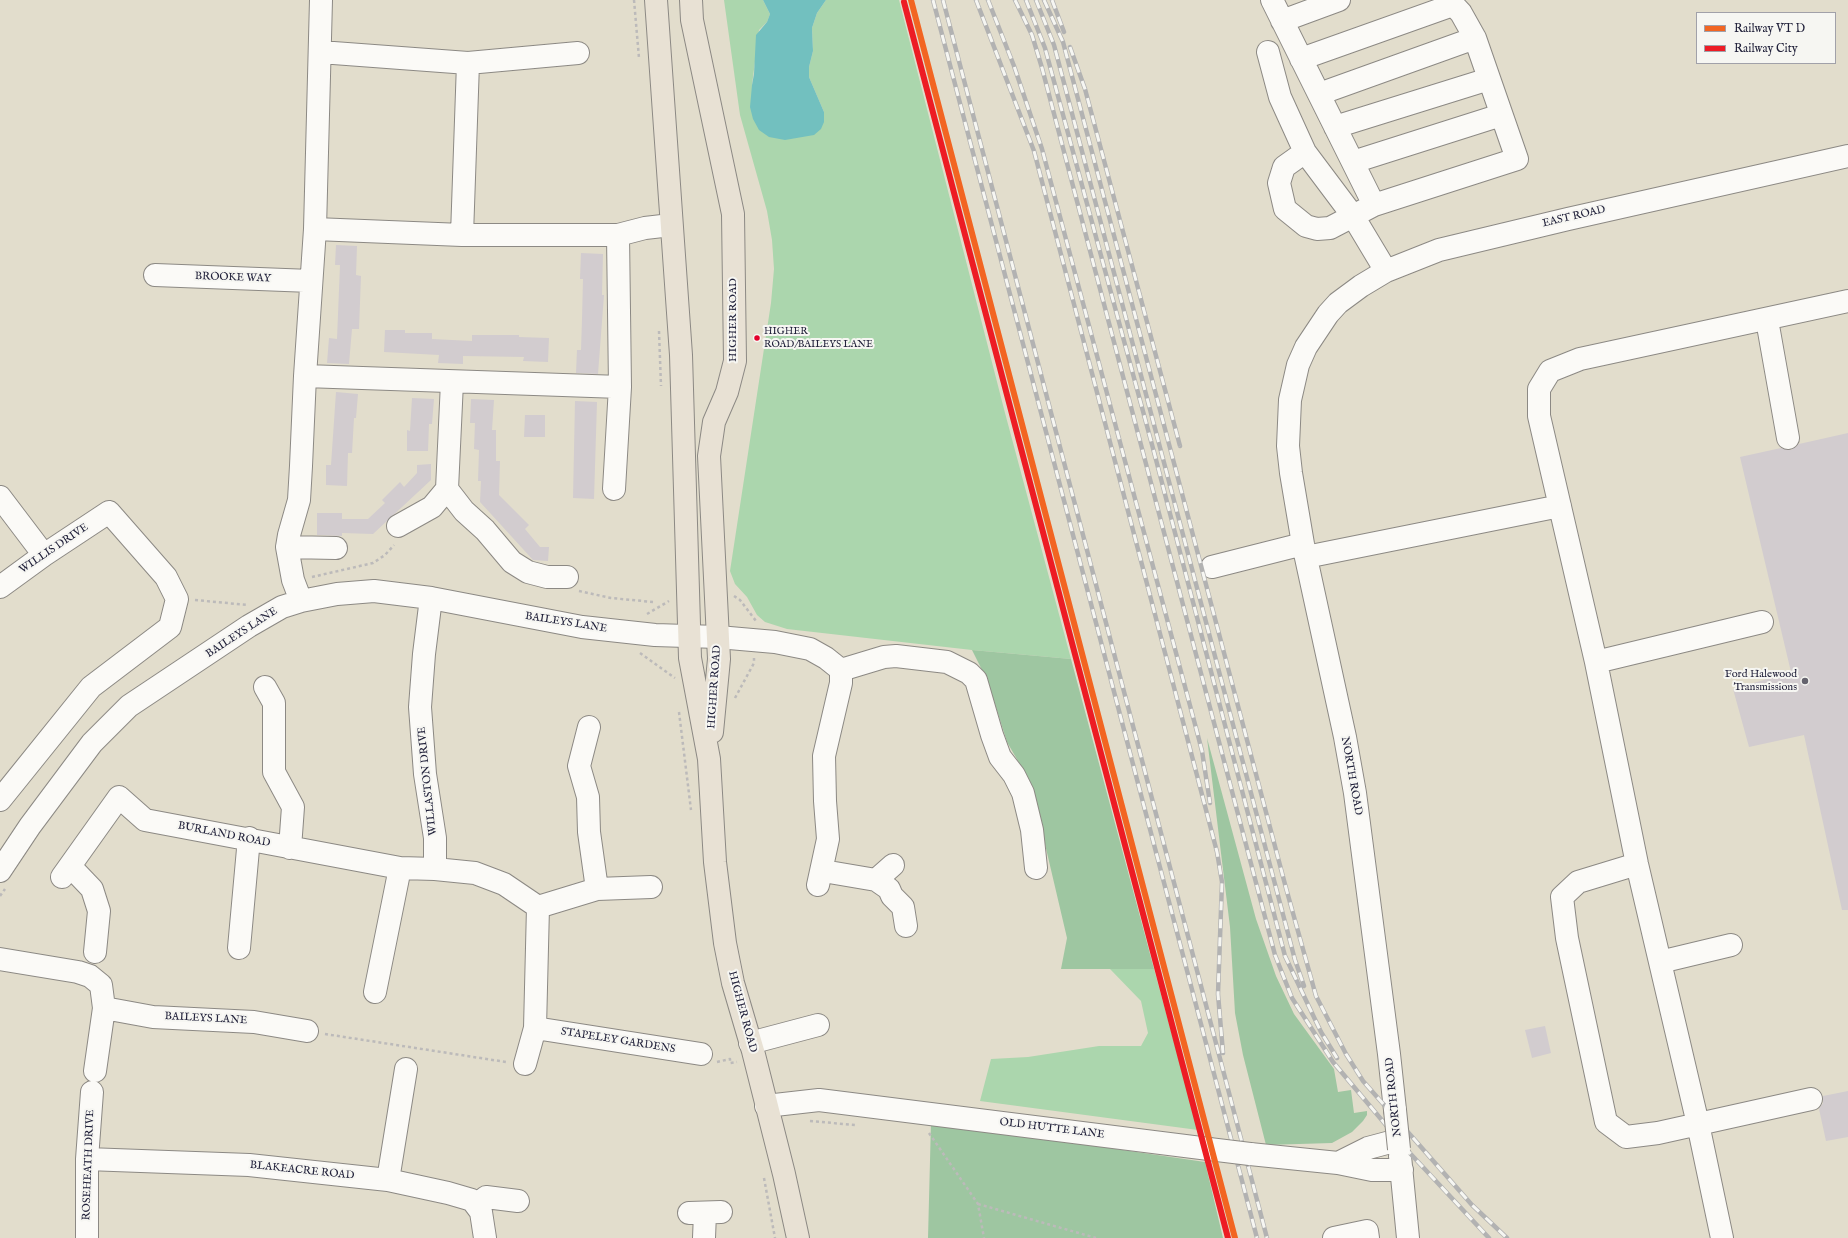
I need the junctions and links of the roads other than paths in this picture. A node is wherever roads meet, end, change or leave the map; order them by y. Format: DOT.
graph roads {
  1 [pos="321,0"];
  2 [pos="656,0"];
  3 [pos="691,0"];
  4 [pos="1272,0"];
  5 [pos="1339,0"];
  6 [pos="1451,2"];
  7 [pos="1282,21"];
  8 [pos="1475,38"];
  9 [pos="320,52"];
  10 [pos="1268,52"];
  11 [pos="578,53"];
  12 [pos="1301,59"];
  13 [pos="468,63"];
  14 [pos="1489,79"];
  15 [pos="1319,94"];
  16 [pos="1501,115"];
  17 [pos="1336,127"];
  18 [pos="1305,152"];
  19 [pos="1848,156"];
  20 [pos="1353,162"];
  21 [pos="1374,205"];
  22 [pos="1354,216"];
  23 [pos="671,225"];
  24 [pos="315,229"];
  25 [pos="462,235"];
  26 [pos="618,235"];
  27 [pos="1386,271"];
  28 [pos="155,275"];
  29 [pos="311,281"];
  30 [pos="1848,301"];
  31 [pos="1767,320"];
  32 [pos="1320,324"];
  33 [pos="305,376"];
  34 [pos="452,382"];
  35 [pos="620,387"];
  36 [pos="1788,438"];
  37 [pos="447,489"];
  38 [pos="614,489"];
  39 [pos="0,497"];
  40 [pos="1560,506"];
  41 [pos="397,534"];
  42 [pos="288,547"];
  43 [pos="336,548"];
  44 [pos="1305,550"];
  45 [pos="44,555"];
  46 [pos="1212,567"];
  47 [pos="572,584"];
  48 [pos="0,587"];
  49 [pos="431,598"];
  50 [pos="301,600"];
  51 [pos="1762,622"];
  52 [pos="689,636"];
  53 [pos="718,637"];
  54 [pos="1596,662"];
  55 [pos="841,670"];
  56 [pos="265,687"];
  57 [pos="589,727"];
  58 [pos="709,759"];
  59 [pos="0,800"];
  60 [pos="249,838"];
  61 [pos="290,848"];
  62 [pos="1637,864"];
  63 [pos="893,865"];
  64 [pos="400,868"];
  65 [pos="1036,868"];
  66 [pos="435,869"];
  67 [pos="0,871"];
  68 [pos="876,880"];
  69 [pos="651,887"];
  70 [pos="597,889"];
  71 [pos="538,906"];
  72 [pos="906,926"];
  73 [pos="1731,945"];
  74 [pos="239,948"];
  75 [pos="95,952"];
  76 [pos="0,959"];
  77 [pos="1660,962"];
  78 [pos="375,992"];
  79 [pos="104,1008"];
  80 [pos="818,1025"];
  81 [pos="535,1028"];
  82 [pos="307,1031"];
  83 [pos="750,1043"];
  84 [pos="701,1054"];
  85 [pos="525,1064"];
  86 [pos="406,1069"];
  87 [pos="1811,1099"];
  88 [pos="766,1106"];
  89 [pos="1698,1124"];
  90 [pos="1397,1143"];
  91 [pos="88,1159"];
  92 [pos="1338,1162"];
  93 [pos="1402,1170"];
  94 [pos="388,1180"];
  95 [pos="518,1201"];
  96 [pos="476,1205"];
  97 [pos="705,1213"];
  98 [pos="87,1238"];
  99 [pos="485,1238"];
  100 [pos="704,1238"];
  101 [pos="798,1238"];
  102 [pos="1334,1238"];
  103 [pos="1368,1238"];
  104 [pos="1408,1238"];
  105 [pos="1722,1238"];
  1 -- 9 [label="street"];
  2 -- 23 [label="highway, HIGHER ROAD"];
  3 -- 53 [label="highway, HIGHER ROAD"];
  4 -- 7 [label="street"];
  5 -- 7 [label="street"];
  6 -- 8 [label="street"];
  6 -- 12 [label="street"];
  7 -- 12 [label="street"];
  8 -- 14 [label="street"];
  8 -- 15 [label="street"];
  9 -- 13 [label="street"];
  9 -- 24 [label="street"];
  10 -- 18 [label="street"];
  11 -- 13 [label="street"];
  12 -- 15 [label="street"];
  13 -- 25 [label="street"];
  14 -- 16 [label="street"];
  14 -- 17 [label="street"];
  15 -- 17 [label="street"];
  16 -- 20 [label="street"];
  16 -- 21 [label="street"];
  17 -- 20 [label="street"];
  18 -- 22 [label="street"];
  18 -- 22 [label="street"];
  19 -- 27 [label="street, EAST ROAD"];
  20 -- 21 [label="street"];
  21 -- 22 [label="street"];
  22 -- 27 [label="street"];
  23 -- 26 [label="street"];
  23 -- 52 [label="highway, HIGHER ROAD"];
  24 -- 25 [label="street"];
  24 -- 29 [label="street"];
  25 -- 26 [label="street"];
  26 -- 35 [label="street"];
  27 -- 32 [label="street, EAST ROAD"];
  28 -- 29 [label="street, BROOKE WAY"];
  29 -- 33 [label="street"];
  30 -- 31 [label="street"];
  31 -- 36 [label="street"];
  31 -- 40 [label="street"];
  32 -- 44 [label="street, NORTH ROAD"];
  33 -- 34 [label="street"];
  33 -- 42 [label="street"];
  34 -- 35 [label="street"];
  34 -- 37 [label="street"];
  35 -- 38 [label="street"];
  37 -- 41 [label="street"];
  37 -- 47 [label="street"];
  39 -- 45 [label="street"];
  40 -- 44 [label="street"];
  40 -- 54 [label="street"];
  42 -- 43 [label="street"];
  42 -- 50 [label="street"];
  44 -- 46 [label="street"];
  44 -- 90 [label="street, NORTH ROAD, bridge"];
  45 -- 48 [label="street, WILLIS DRIVE"];
  45 -- 59 [label="street, WILLIS DRIVE"];
  49 -- 50 [label="street, BAILEYS LANE"];
  49 -- 52 [label="street, BAILEYS LANE"];
  49 -- 66 [label="street, WILLASTON DRIVE"];
  50 -- 67 [label="street, BAILEYS LANE"];
  51 -- 54 [label="street"];
  52 -- 53 [label="street, BAILEYS LANE"];
  52 -- 58 [label="highway, HIGHER ROAD"];
  53 -- 55 [label="street, BAILEYS LANE"];
  53 -- 58 [label="highway, HIGHER ROAD"];
  54 -- 62 [label="street"];
  55 -- 65 [label="street"];
  55 -- 68 [label="street"];
  56 -- 61 [label="street"];
  57 -- 70 [label="street"];
  58 -- 83 [label="highway, HIGHER ROAD"];
  60 -- 61 [label="street, BURLAND ROAD"];
  60 -- 74 [label="street"];
  60 -- 75 [label="street, BURLAND ROAD"];
  61 -- 64 [label="street, BURLAND ROAD"];
  62 -- 77 [label="street"];
  62 -- 89 [label="street"];
  63 -- 68 [label="street"];
  64 -- 66 [label="street, BURLAND ROAD"];
  64 -- 78 [label="street"];
  66 -- 71 [label="street, BURLAND ROAD"];
  68 -- 72 [label="street"];
  69 -- 70 [label="street"];
  70 -- 71 [label="street"];
  71 -- 81 [label="street"];
  73 -- 77 [label="street"];
  76 -- 79 [label="street"];
  77 -- 89 [label="street"];
  79 -- 82 [label="street, BAILEYS LANE"];
  79 -- 91 [label="street, ROSEHEATH DRIVE"];
  80 -- 83 [label="street"];
  81 -- 84 [label="street, STAPELEY GARDENS"];
  81 -- 85 [label="street"];
  83 -- 88 [label="highway, HIGHER ROAD"];
  86 -- 94 [label="street"];
  87 -- 89 [label="street"];
  88 -- 92 [label="street, OLD HUTTE LANE, bridge"];
  88 -- 101 [label="highway, HIGHER ROAD"];
  89 -- 105 [label="street"];
  90 -- 92 [label="street"];
  90 -- 93 [label="street, NORTH ROAD"];
  91 -- 94 [label="street, BLAKEACRE ROAD"];
  91 -- 98 [label="street, ROSEHEATH DRIVE"];
  92 -- 93 [label="street, OLD HUTTE LANE"];
  93 -- 104 [label="street, NORTH ROAD"];
  94 -- 96 [label="street, BLAKEACRE ROAD"];
  95 -- 96 [label="street"];
  96 -- 99 [label="street"];
  97 -- 100 [label="street"];
  102 -- 103 [label="street"];
}
